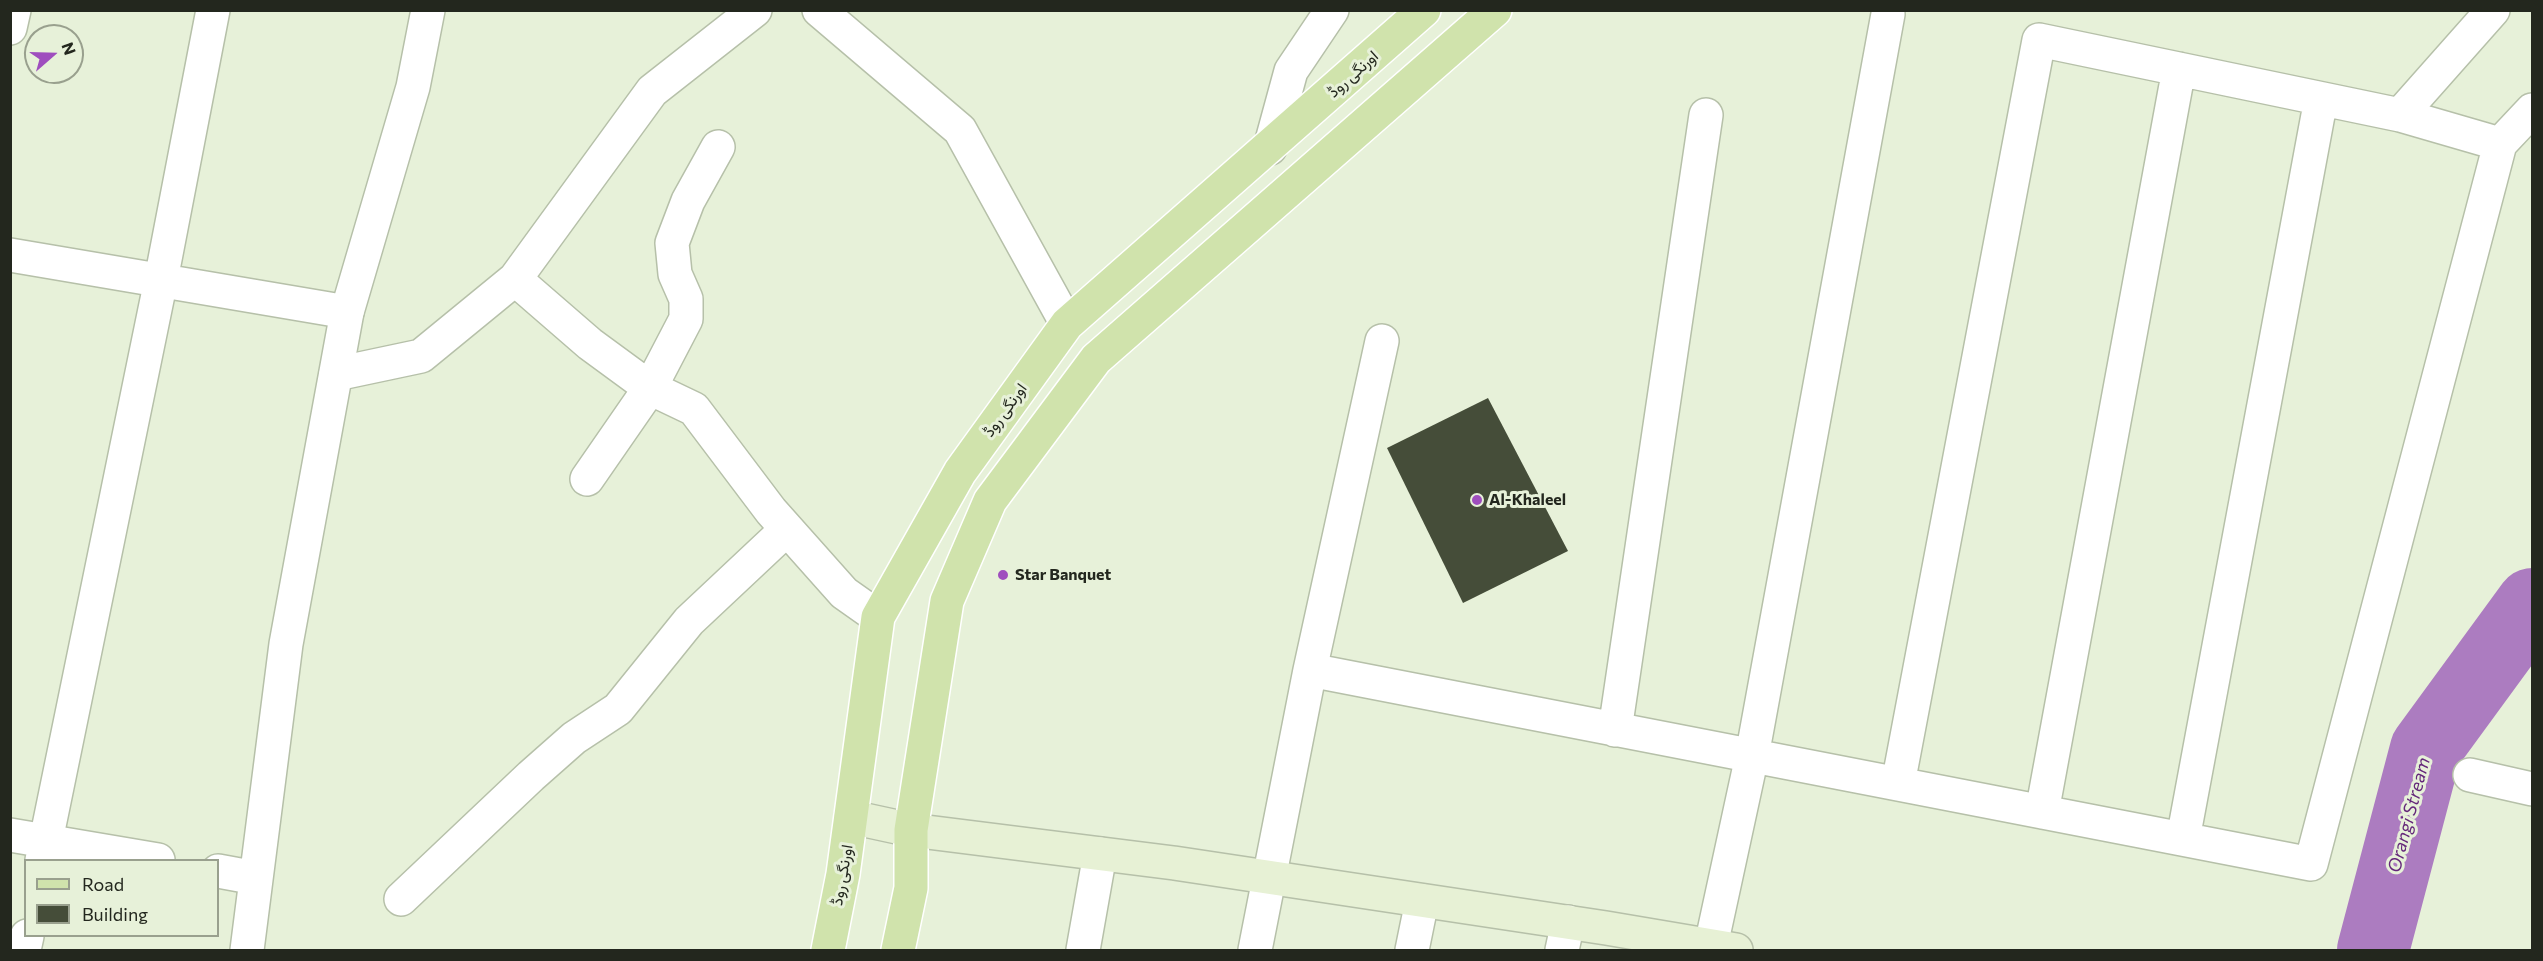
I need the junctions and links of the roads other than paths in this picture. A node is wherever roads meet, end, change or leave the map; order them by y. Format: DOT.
graph roads {
  1 [pos="14,10"];
  2 [pos="213,10"];
  3 [pos="428,10"];
  4 [pos="754,10"];
  5 [pos="819,10"];
  6 [pos="1332,10"];
  7 [pos="1424,10"];
  8 [pos="1496,10"];
  9 [pos="2493,10"];
  10 [pos="1888,14"];
  11 [pos="10,28"];
  12 [pos="2180,69"];
  13 [pos="2321,99"];
  14 [pos="2532,110"];
  15 [pos="1706,115"];
  16 [pos="2400,115"];
  17 [pos="2500,144"];
  18 [pos="718,147"];
  19 [pos="1270,148"];
  20 [pos="10,255"];
  21 [pos="515,279"];
  22 [pos="161,280"];
  23 [pos="348,312"];
  24 [pos="1067,324"];
  25 [pos="1382,341"];
  26 [pos="336,374"];
  27 [pos="650,388"];
  28 [pos="587,478"];
  29 [pos="787,529"];
  30 [pos="878,617"];
  31 [pos="1310,670"];
  32 [pos="1615,730"];
  33 [pos="1752,756"];
  34 [pos="2470,775"];
  35 [pos="1898,784"];
  36 [pos="2532,789"];
  37 [pos="2042,812"];
  38 [pos="851,817"];
  39 [pos="911,830"];
  40 [pos="10,835"];
  41 [pos="2183,839"];
  42 [pos="43,851"];
  43 [pos="1100,854"];
  44 [pos="135,859"];
  45 [pos="219,871"];
  46 [pos="256,878"];
  47 [pos="1271,878"];
  48 [pos="401,899"];
  49 [pos="1422,901"];
  50 [pos="1565,936"];
  51 [pos="1719,949"];
  52 [pos="247,951"];
  53 [pos="828,951"];
  54 [pos="898,951"];
  55 [pos="1083,951"];
  56 [pos="1255,951"];
  57 [pos="1412,951"];
  1 -- 11 [label="street"];
  2 -- 22 [label="street"];
  3 -- 23 [label="street"];
  4 -- 21 [label="street"];
  5 -- 24 [label="street"];
  6 -- 19 [label="street"];
  7 -- 19 [label="main road, اورنگی روڈ"];
  8 -- 39 [label="main road"];
  9 -- 16 [label="street"];
  10 -- 33 [label="street"];
  12 -- 13 [label="street"];
  12 -- 35 [label="street"];
  12 -- 37 [label="street"];
  13 -- 16 [label="street"];
  13 -- 41 [label="street"];
  14 -- 17 [label="street"];
  15 -- 32 [label="street"];
  16 -- 17 [label="street"];
  17 -- 41 [label="street"];
  18 -- 27 [label="street"];
  19 -- 24 [label="main road, اورنگی روڈ"];
  20 -- 22 [label="street"];
  21 -- 26 [label="street"];
  21 -- 27 [label="street"];
  22 -- 23 [label="street"];
  22 -- 42 [label="street"];
  23 -- 26 [label="street"];
  24 -- 30 [label="main road, اورنگی روڈ"];
  25 -- 31 [label="street"];
  26 -- 46 [label="street"];
  27 -- 28 [label="street"];
  27 -- 29 [label="street"];
  29 -- 30 [label="street"];
  29 -- 48 [label="street"];
  30 -- 38 [label="main road, اورنگی روڈ"];
  31 -- 32 [label="street"];
  31 -- 47 [label="street"];
  32 -- 33 [label="street"];
  33 -- 35 [label="street"];
  33 -- 51 [label="street"];
  34 -- 36 [label="street"];
  35 -- 37 [label="street"];
  37 -- 41 [label="street"];
  38 -- 39 [label="main road"];
  38 -- 53 [label="main road, اورنگی روڈ"];
  39 -- 43 [label="main road"];
  39 -- 54 [label="main road"];
  40 -- 42 [label="street"];
  42 -- 44 [label="street"];
  43 -- 47 [label="main road"];
  43 -- 55 [label="street"];
  45 -- 46 [label="street"];
  46 -- 52 [label="street"];
  47 -- 49 [label="main road"];
  47 -- 56 [label="street"];
  49 -- 50 [label="main road"];
  49 -- 57 [label="street"];
  50 -- 51 [label="main road"];
}
